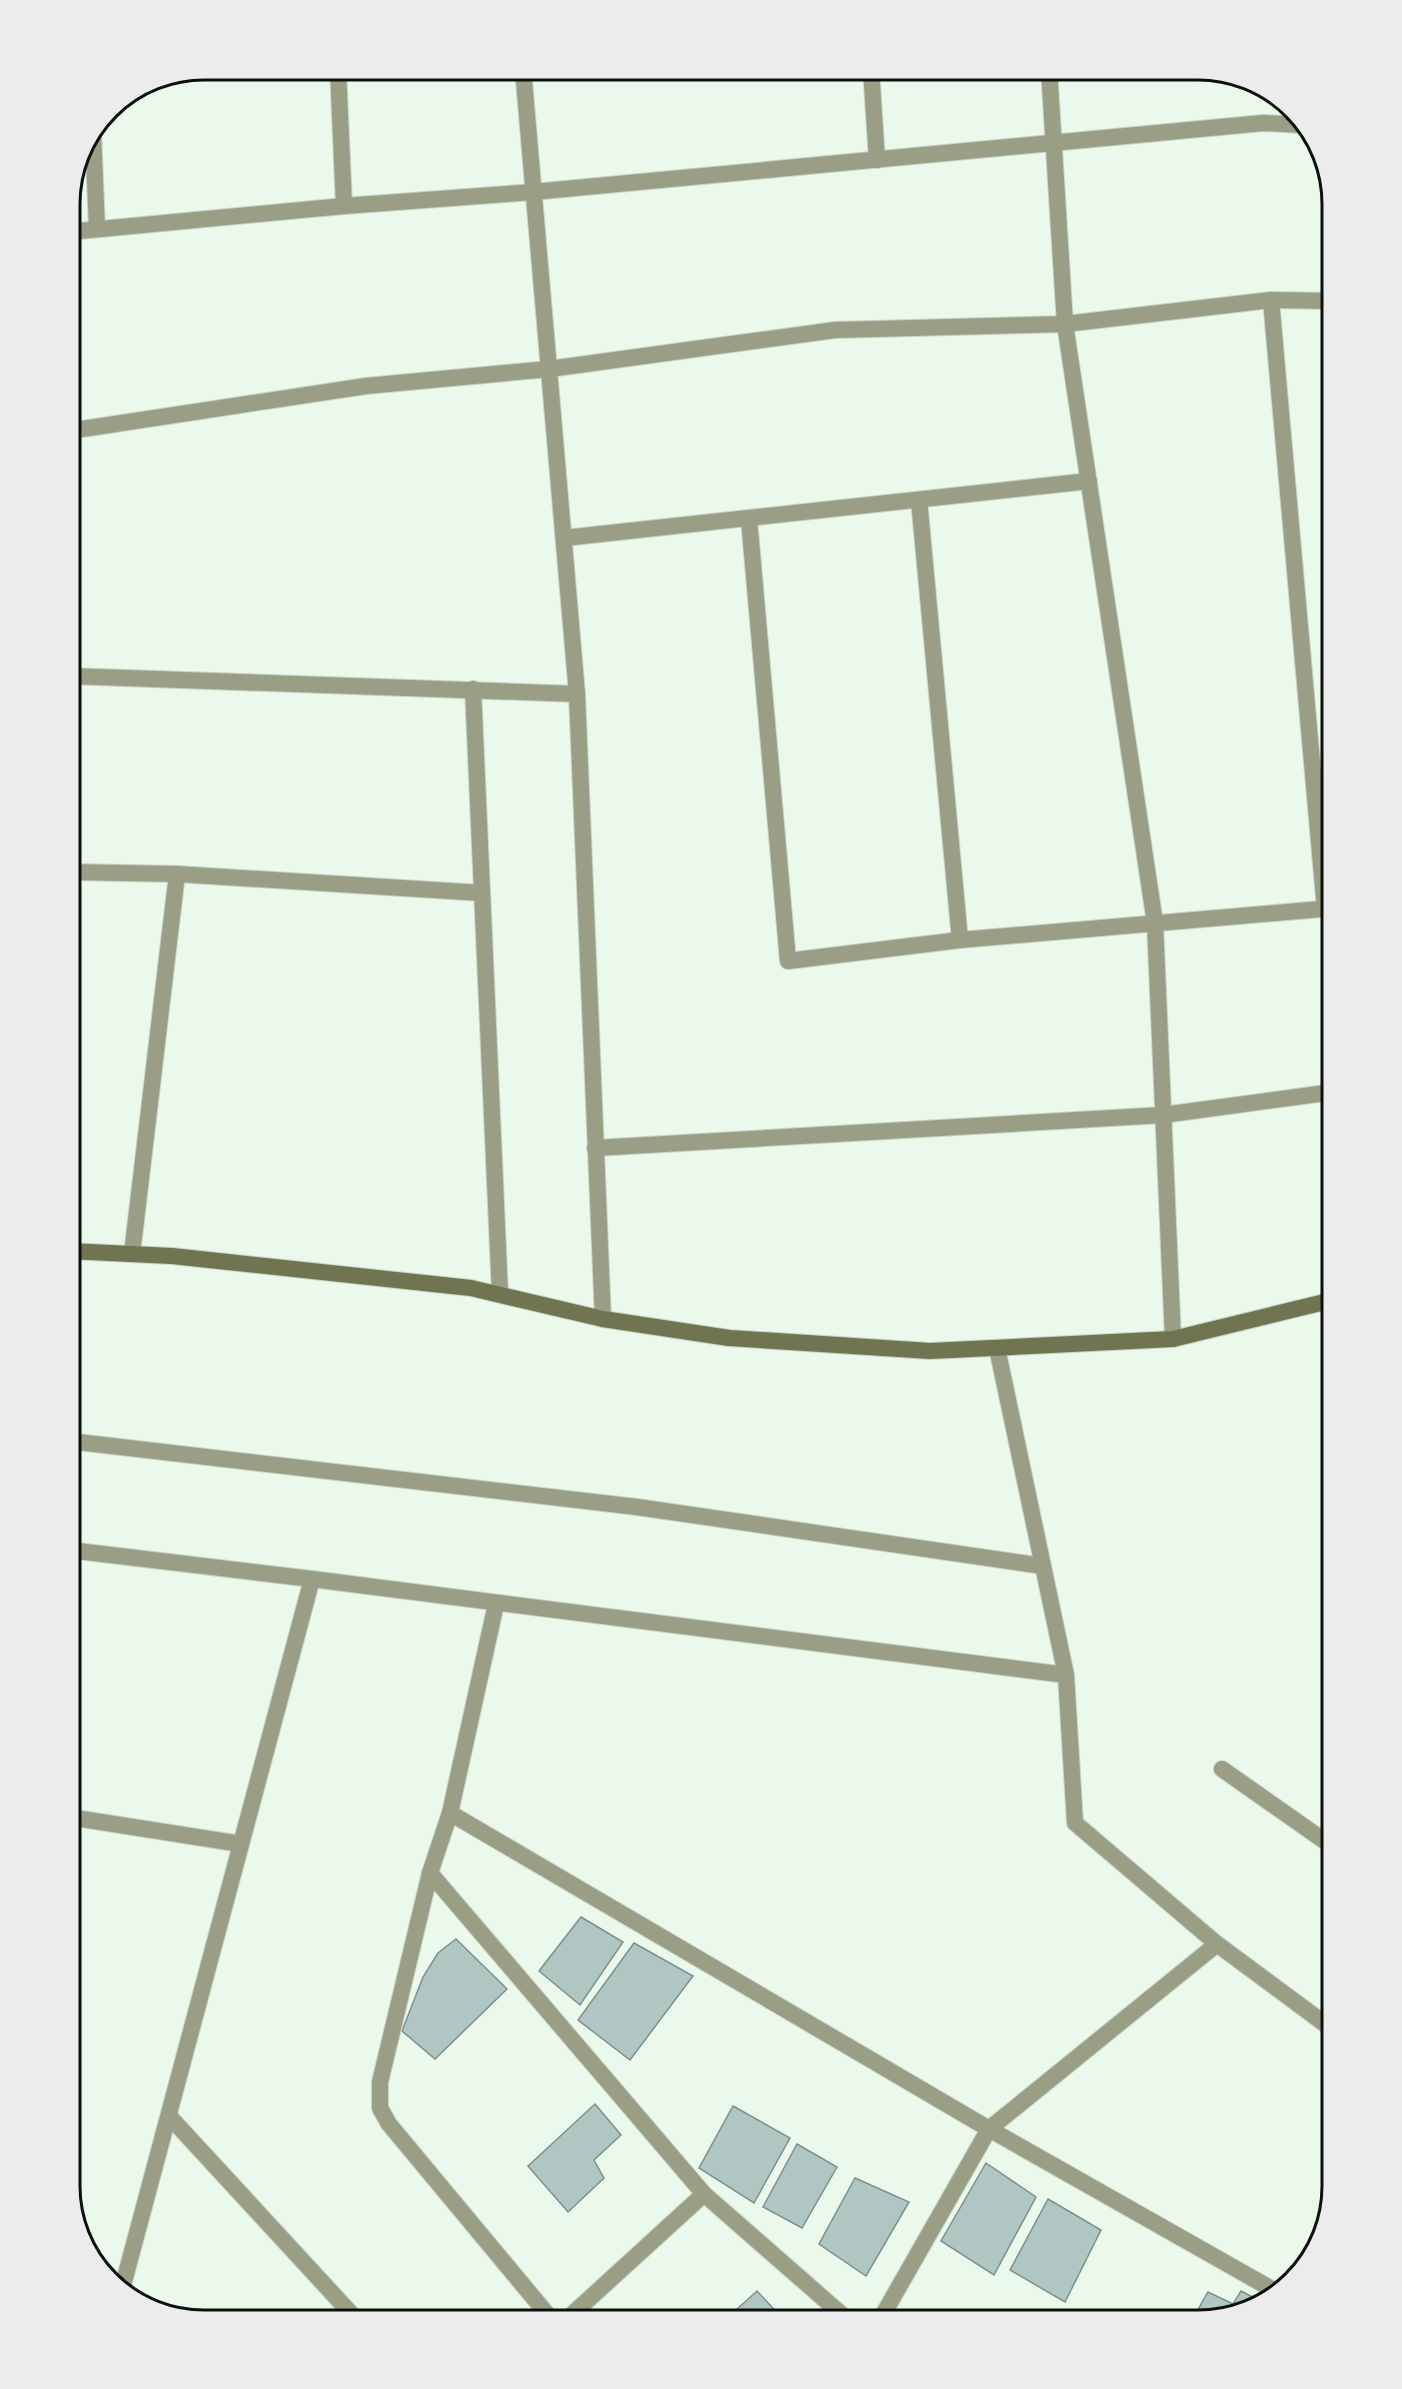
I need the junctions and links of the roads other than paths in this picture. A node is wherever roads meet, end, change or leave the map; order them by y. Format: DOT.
graph roads {
  1 [pos="338,80"];
  2 [pos="524,80"];
  3 [pos="872,80"];
  4 [pos="1050,80"];
  5 [pos="1294,125"];
  6 [pos="1054,145"];
  7 [pos="94,147"];
  8 [pos="877,160"];
  9 [pos="533,192"];
  10 [pos="344,206"];
  11 [pos="97,229"];
  12 [pos="80,231"];
  13 [pos="1271,300"];
  14 [pos="1322,301"];
  15 [pos="1065,324"];
  16 [pos="549,369"];
  17 [pos="80,429"];
  18 [pos="1089,482"];
  19 [pos="920,500"];
  20 [pos="749,519"];
  21 [pos="564,538"];
  22 [pos="80,676"];
  23 [pos="473,688"];
  24 [pos="577,694"];
  25 [pos="1322,793"];
  26 [pos="80,872"];
  27 [pos="177,874"];
  28 [pos="482,893"];
  29 [pos="1322,909"];
  30 [pos="1155,923"];
  31 [pos="960,940"];
  32 [pos="1322,1093"];
  33 [pos="1163,1115"];
  34 [pos="595,1148"];
  35 [pos="80,1252"];
  36 [pos="132,1254"];
  37 [pos="501,1294"];
  38 [pos="1322,1303"];
  39 [pos="603,1319"];
  40 [pos="1173,1339"];
  41 [pos="997,1348"];
  42 [pos="80,1442"];
  43 [pos="80,1551"];
  44 [pos="1043,1566"];
  45 [pos="312,1579"];
  46 [pos="496,1604"];
  47 [pos="1066,1675"];
  48 [pos="1222,1769"];
  49 [pos="450,1813"];
  50 [pos="80,1819"];
  51 [pos="1322,1840"];
  52 [pos="241,1844"];
  53 [pos="430,1873"];
  54 [pos="1217,1944"];
  55 [pos="1322,2022"];
  56 [pos="169,2116"];
  57 [pos="989,2129"];
  58 [pos="704,2194"];
  59 [pos="124,2281"];
  60 [pos="1269,2288"];
  61 [pos="347,2309"];
  62 [pos="543,2309"];
  63 [pos="578,2309"];
  64 [pos="836,2310"];
  65 [pos="886,2310"];
  1 -- 10 [label="street"];
  2 -- 9 [label="street"];
  3 -- 8 [label="street"];
  4 -- 6 [label="street"];
  5 -- 6 [label="street"];
  6 -- 8 [label="street"];
  6 -- 15 [label="street"];
  7 -- 11 [label="street"];
  8 -- 9 [label="street"];
  9 -- 10 [label="street"];
  9 -- 16 [label="street"];
  10 -- 11 [label="street"];
  11 -- 12 [label="street"];
  13 -- 14 [label="street"];
  13 -- 15 [label="street"];
  13 -- 25 [label="street"];
  15 -- 16 [label="street"];
  15 -- 18 [label="street"];
  16 -- 17 [label="street"];
  16 -- 21 [label="street"];
  18 -- 19 [label="street"];
  18 -- 30 [label="street"];
  19 -- 20 [label="street"];
  19 -- 31 [label="street"];
  20 -- 21 [label="street"];
  20 -- 31 [label="street"];
  21 -- 24 [label="street"];
  22 -- 23 [label="street"];
  23 -- 24 [label="street"];
  23 -- 28 [label="street"];
  24 -- 34 [label="street"];
  26 -- 27 [label="street"];
  27 -- 28 [label="street"];
  27 -- 36 [label="street"];
  28 -- 37 [label="street"];
  29 -- 30 [label="street"];
  30 -- 31 [label="street"];
  30 -- 33 [label="street"];
  32 -- 33 [label="street"];
  33 -- 34 [label="street"];
  33 -- 40 [label="street"];
  34 -- 39 [label="street"];
  35 -- 36 [label="main road"];
  36 -- 37 [label="main road"];
  37 -- 39 [label="main road"];
  38 -- 40 [label="main road"];
  39 -- 41 [label="main road"];
  40 -- 41 [label="main road"];
  41 -- 44 [label="street"];
  42 -- 44 [label="street"];
  43 -- 45 [label="street"];
  44 -- 47 [label="street"];
  45 -- 46 [label="street"];
  45 -- 52 [label="street"];
  46 -- 47 [label="street"];
  46 -- 49 [label="street"];
  47 -- 54 [label="street"];
  48 -- 51 [label="street"];
  49 -- 53 [label="street"];
  49 -- 57 [label="street"];
  50 -- 52 [label="street"];
  52 -- 56 [label="street"];
  53 -- 58 [label="street"];
  53 -- 62 [label="street"];
  54 -- 55 [label="street"];
  54 -- 57 [label="street"];
  56 -- 59 [label="street"];
  56 -- 61 [label="street"];
  57 -- 60 [label="street"];
  57 -- 65 [label="street"];
  58 -- 63 [label="street"];
  58 -- 64 [label="street"];
}
